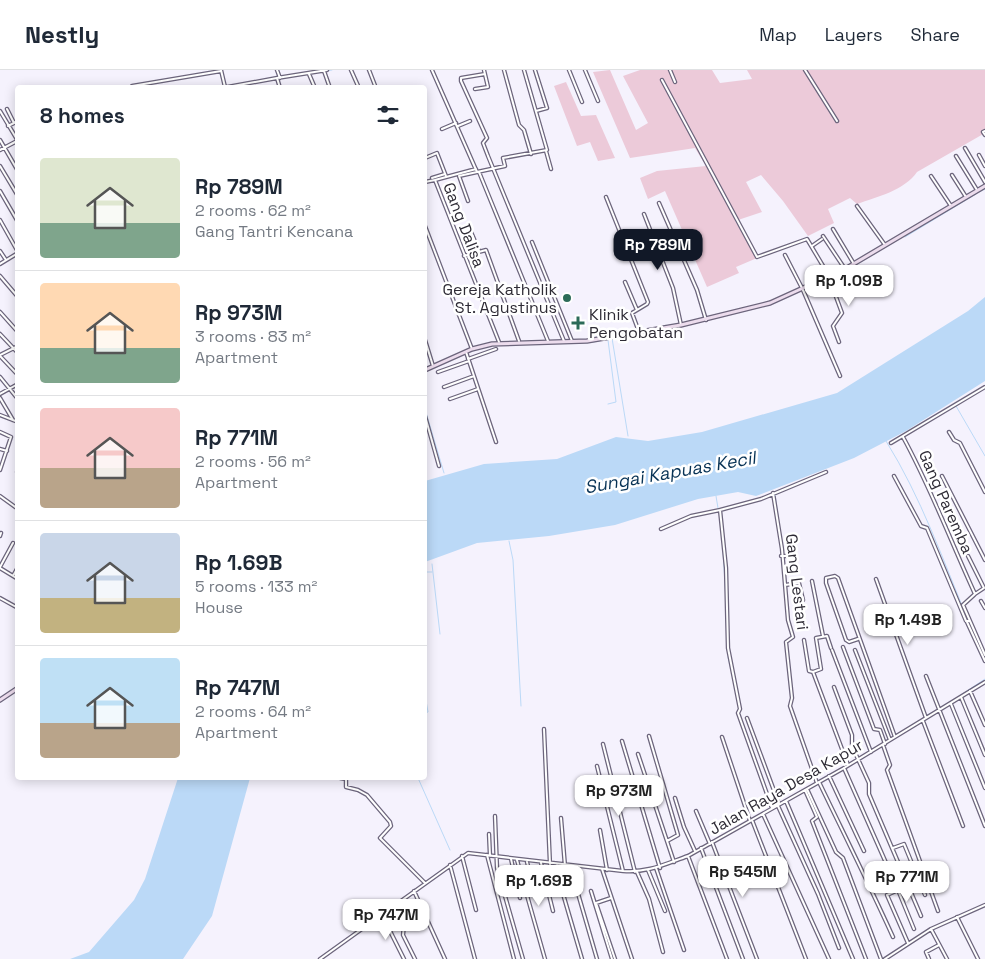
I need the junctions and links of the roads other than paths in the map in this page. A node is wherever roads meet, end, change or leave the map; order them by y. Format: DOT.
graph roads {
  1 [pos="277,70"];
  2 [pos="291,70"];
  3 [pos="306,70"];
  4 [pos="327,70"];
  5 [pos="351,70"];
  6 [pos="369,70"];
  7 [pos="432,70"];
  8 [pos="484,70"];
  9 [pos="504,70"];
  10 [pos="524,70"];
  11 [pos="535,70"];
  12 [pos="569,70"];
  13 [pos="585,70"];
  14 [pos="670,70"];
  15 [pos="805,70"];
  16 [pos="221,71"];
  17 [pos="317,71"];
  18 [pos="324,71"];
  19 [pos="308,74"];
  20 [pos="485,74"];
  21 [pos="293,75"];
  22 [pos="278,78"];
  23 [pos="662,80"];
  24 [pos="675,82"];
  25 [pos="138,85"];
  26 [pos="224,85"];
  27 [pos="237,85"];
  28 [pos="279,85"];
  29 [pos="314,85"];
  30 [pos="329,85"];
  31 [pos="358,85"];
  32 [pos="375,85"];
  33 [pos="475,89"];
  34 [pos="598,101"];
  35 [pos="582,102"];
  36 [pos="7,109"];
  37 [pos="0,111"];
  38 [pos="536,111"];
  39 [pos="470,121"];
  40 [pos="837,122"];
  41 [pos="14,123"];
  42 [pos="456,125"];
  43 [pos="8,126"];
  44 [pos="442,129"];
  45 [pos="985,131"];
  46 [pos="985,135"];
  47 [pos="15,138"];
  48 [pos="0,140"];
  49 [pos="15,142"];
  50 [pos="4,147"];
  51 [pos="964,148"];
  52 [pos="0,150"];
  53 [pos="546,151"];
  54 [pos="531,154"];
  55 [pos="979,155"];
  56 [pos="956,156"];
  57 [pos="427,157"];
  58 [pos="0,166"];
  59 [pos="15,166"];
  60 [pos="985,166"];
  61 [pos="476,169"];
  62 [pos="494,169"];
  63 [pos="551,169"];
  64 [pos="478,172"];
  65 [pos="952,174"];
  66 [pos="446,175"];
  67 [pos="931,176"];
  68 [pos="433,179"];
  69 [pos="427,181"];
  70 [pos="985,184"];
  71 [pos="0,191"];
  72 [pos="15,191"];
  73 [pos="978,191"];
  74 [pos="606,197"];
  75 [pos="966,198"];
  76 [pos="468,201"];
  77 [pos="659,204"];
  78 [pos="857,206"];
  79 [pos="951,206"];
  80 [pos="644,214"];
  81 [pos="15,217"];
  82 [pos="0,220"];
  83 [pos="468,225"];
  84 [pos="834,229"];
  85 [pos="427,231"];
  86 [pos="532,242"];
  87 [pos="885,245"];
  88 [pos="812,246"];
  89 [pos="15,247"];
  90 [pos="0,250"];
  91 [pos="479,251"];
  92 [pos="15,254"];
  93 [pos="784,255"];
  94 [pos="464,256"];
  95 [pos="6,260"];
  96 [pos="0,264"];
  97 [pos="854,264"];
  98 [pos="845,269"];
  99 [pos="0,276"];
  100 [pos="829,277"];
  101 [pos="625,282"];
  102 [pos="803,290"];
  103 [pos="15,294"];
  104 [pos="637,310"];
  105 [pos="0,312"];
  106 [pos="1,316"];
  107 [pos="706,320"];
  108 [pos="681,325"];
  109 [pos="15,329"];
  110 [pos="640,332"];
  111 [pos="0,334"];
  112 [pos="519,341"];
  113 [pos="499,342"];
  114 [pos="548,342"];
  115 [pos="572,342"];
  116 [pos="839,342"];
  117 [pos="565,343"];
  118 [pos="427,346"];
  119 [pos="13,348"];
  120 [pos="472,349"];
  121 [pos="496,349"];
  122 [pos="466,352"];
  123 [pos="0,356"];
  124 [pos="468,360"];
  125 [pos="434,366"];
  126 [pos="427,369"];
  127 [pos="15,371"];
  128 [pos="438,372"];
  129 [pos="474,376"];
  130 [pos="840,376"];
  131 [pos="0,377"];
  132 [pos="15,386"];
  133 [pos="444,387"];
  134 [pos="985,387"];
  135 [pos="10,388"];
  136 [pos="478,389"];
  137 [pos="0,394"];
  138 [pos="15,395"];
  139 [pos="0,398"];
  140 [pos="450,399"];
  141 [pos="0,415"];
  142 [pos="13,420"];
  143 [pos="427,423"];
  144 [pos="0,432"];
  145 [pos="949,432"];
  146 [pos="903,437"];
  147 [pos="496,442"];
  148 [pos="891,443"];
  149 [pos="0,449"];
  150 [pos="7,452"];
  151 [pos="439,466"];
  152 [pos="1,467"];
  153 [pos="0,470"];
  154 [pos="826,472"];
  155 [pos="894,476"];
  156 [pos="942,476"];
  157 [pos="985,492"];
  158 [pos="773,493"];
  159 [pos="0,496"];
  160 [pos="15,507"];
  161 [pos="720,510"];
  162 [pos="661,529"];
  163 [pos="12,543"];
  164 [pos="792,543"];
  165 [pos="782,556"];
  166 [pos="794,556"];
  167 [pos="968,556"];
  168 [pos="985,560"];
  169 [pos="795,563"];
  170 [pos="0,567"];
  171 [pos="15,572"];
  172 [pos="12,576"];
  173 [pos="15,578"];
  174 [pos="876,579"];
  175 [pos="812,582"];
  176 [pos="785,585"];
  177 [pos="975,594"];
  178 [pos="0,598"];
  179 [pos="803,600"];
  180 [pos="981,601"];
  181 [pos="15,606"];
  182 [pos="985,608"];
  183 [pos="968,622"];
  184 [pos="823,636"];
  185 [pos="858,639"];
  186 [pos="804,640"];
  187 [pos="843,647"];
  188 [pos="854,650"];
  189 [pos="982,651"];
  190 [pos="985,655"];
  191 [pos="985,661"];
  192 [pos="813,672"];
  193 [pos="926,676"];
  194 [pos="985,682"];
  195 [pos="834,687"];
  196 [pos="15,690"];
  197 [pos="970,691"];
  198 [pos="961,697"];
  199 [pos="0,700"];
  200 [pos="951,704"];
  201 [pos="940,711"];
  202 [pos="747,718"];
  203 [pos="926,718"];
  204 [pos="923,720"];
  205 [pos="985,725"];
  206 [pos="544,729"];
  207 [pos="648,736"];
  208 [pos="722,737"];
  209 [pos="895,737"];
  210 [pos="890,740"];
  211 [pos="622,741"];
  212 [pos="603,744"];
  213 [pos="884,744"];
  214 [pos="871,752"];
  215 [pos="638,754"];
  216 [pos="985,755"];
  217 [pos="858,759"];
  218 [pos="848,765"];
  219 [pos="598,766"];
  220 [pos="844,768"];
  221 [pos="830,776"];
  222 [pos="346,780"];
  223 [pos="818,782"];
  224 [pos="985,788"];
  225 [pos="806,789"];
  226 [pos="675,798"];
  227 [pos="786,800"];
  228 [pos="779,805"];
  229 [pos="772,808"];
  230 [pos="696,811"];
  231 [pos="763,814"];
  232 [pos="494,816"];
  233 [pos="561,818"];
  234 [pos="751,821"];
  235 [pos="963,826"];
  236 [pos="985,826"];
  237 [pos="600,830"];
  238 [pos="489,834"];
  239 [pos="667,841"];
  240 [pos="711,843"];
  241 [pos="701,848"];
  242 [pos="893,848"];
  243 [pos="864,851"];
  244 [pos="696,852"];
  245 [pos="489,855"];
  246 [pos="462,856"];
  247 [pos="688,856"];
  248 [pos="496,857"];
  249 [pos="511,859"];
  250 [pos="517,860"];
  251 [pos="527,862"];
  252 [pos="674,862"];
  253 [pos="541,863"];
  254 [pos="550,864"];
  255 [pos="450,865"];
  256 [pos="557,865"];
  257 [pos="565,866"];
  258 [pos="570,866"];
  259 [pos="658,868"];
  260 [pos="602,869"];
  261 [pos="607,870"];
  262 [pos="648,870"];
  263 [pos="623,871"];
  264 [pos="636,872"];
  265 [pos="919,879"];
  266 [pos="425,883"];
  267 [pos="533,884"];
  268 [pos="909,884"];
  269 [pos="898,890"];
  270 [pos="414,891"];
  271 [pos="591,891"];
  272 [pos="925,895"];
  273 [pos="520,898"];
  274 [pos="611,898"];
  275 [pos="985,904"];
  276 [pos="393,906"];
  277 [pos="476,910"];
  278 [pos="553,911"];
  279 [pos="665,911"];
  280 [pos="938,911"];
  281 [pos="382,915"];
  282 [pos="921,916"];
  283 [pos="957,917"];
  284 [pos="914,929"];
  285 [pos="931,929"];
  286 [pos="893,937"];
  287 [pos="908,944"];
  288 [pos="939,945"];
  289 [pos="839,948"];
  290 [pos="684,950"];
  291 [pos="663,952"];
  292 [pos="320,959"];
  293 [pos="404,959"];
  294 [pos="415,959"];
  295 [pos="445,959"];
  296 [pos="475,959"];
  297 [pos="514,959"];
  298 [pos="523,959"];
  299 [pos="545,959"];
  300 [pos="582,959"];
  301 [pos="597,959"];
  302 [pos="613,959"];
  303 [pos="632,959"];
  304 [pos="727,959"];
  305 [pos="743,959"];
  306 [pos="757,959"];
  307 [pos="806,959"];
  308 [pos="829,959"];
  309 [pos="853,959"];
  310 [pos="866,959"];
  311 [pos="881,959"];
  312 [pos="885,959"];
  313 [pos="929,959"];
  314 [pos="947,959"];
  315 [pos="978,959"];
  1 -- 22 [label="street"];
  2 -- 21 [label="street"];
  3 -- 19 [label="street"];
  4 -- 18 [label="street"];
  5 -- 31 [label="street"];
  6 -- 32 [label="street"];
  7 -- 42 [label="street"];
  8 -- 20 [label="street"];
  9 -- 54 [label="street"];
  10 -- 38 [label="street"];
  11 -- 38 [label="street"];
  12 -- 35 [label="street"];
  13 -- 34 [label="street"];
  14 -- 24 [label="street"];
  15 -- 40 [label="street"];
  16 -- 25 [label="street"];
  16 -- 26 [label="street"];
  17 -- 18 [label="street"];
  17 -- 19 [label="street"];
  18 -- 30 [label="street"];
  19 -- 21 [label="street"];
  19 -- 29 [label="street"];
  20 -- 33 [label="street"];
  20 -- 62 [label="street"];
  21 -- 22 [label="street"];
  22 -- 27 [label="street"];
  22 -- 28 [label="street"];
  23 -- 88 [label="street"];
  36 -- 41 [label="street"];
  37 -- 43 [label="street"];
  38 -- 53 [label="street"];
  39 -- 42 [label="street"];
  41 -- 43 [label="street"];
  42 -- 44 [label="street"];
  42 -- 61 [label="street"];
  43 -- 47 [label="street"];
  45 -- 46 [label="street"];
  48 -- 50 [label="street"];
  49 -- 50 [label="street"];
  50 -- 52 [label="street"];
  50 -- 59 [label="street"];
  51 -- 70 [label="street"];
  53 -- 54 [label="street"];
  53 -- 63 [label="street"];
  54 -- 62 [label="street"];
  55 -- 60 [label="street"];
  56 -- 73 [label="street"];
  57 -- 66 [label="street"];
  58 -- 72 [label="street"];
  61 -- 64 [label="street"];
  61 -- 66 [label="street"];
  62 -- 64 [label="street"];
  62 -- 117 [label="street"];
  64 -- 76 [label="street"];
  64 -- 114 [label="street"];
  65 -- 75 [label="street"];
  66 -- 68 [label="street"];
  67 -- 79 [label="street"];
  68 -- 69 [label="street, Gang Dalisa"];
  68 -- 94 [label="street, Gang Dalisa"];
  70 -- 73 [label="main road"];
  71 -- 81 [label="street"];
  73 -- 75 [label="main road"];
  74 -- 104 [label="street"];
  75 -- 79 [label="main road"];
  77 -- 107 [label="street"];
  78 -- 87 [label="street"];
  79 -- 87 [label="main road"];
  80 -- 108 [label="street"];
  82 -- 89 [label="street"];
  83 -- 91 [label="street"];
  84 -- 97 [label="street"];
  85 -- 120 [label="street"];
  86 -- 115 [label="street"];
  87 -- 97 [label="main road"];
  88 -- 98 [label="street"];
  88 -- 100 [label="street"];
  90 -- 95 [label="street"];
  91 -- 94 [label="street"];
  91 -- 112 [label="street"];
  92 -- 95 [label="street"];
  93 -- 102 [label="street"];
  94 -- 113 [label="street, Gang Dalisa"];
  95 -- 96 [label="street"];
  97 -- 98 [label="main road"];
  98 -- 100 [label="main road"];
  99 -- 103 [label="street"];
  100 -- 102 [label="main road"];
  100 -- 116 [label="street"];
  101 -- 104 [label="street"];
  102 -- 107 [label="main road"];
  102 -- 130 [label="street"];
  104 -- 110 [label="street"];
  105 -- 106 [label="street"];
  106 -- 109 [label="street"];
  107 -- 108 [label="main road"];
  108 -- 110 [label="main road"];
  110 -- 115 [label="main road"];
  111 -- 119 [label="street"];
  112 -- 113 [label="main road"];
  112 -- 114 [label="main road"];
  113 -- 120 [label="main road"];
  114 -- 117 [label="main road"];
  115 -- 117 [label="main road"];
  118 -- 125 [label="street"];
  119 -- 123 [label="street"];
  120 -- 122 [label="main road"];
  121 -- 124 [label="street"];
  122 -- 124 [label="street"];
  122 -- 125 [label="main road"];
  123 -- 127 [label="street"];
  124 -- 128 [label="street"];
  124 -- 129 [label="street"];
  125 -- 126 [label="main road"];
  129 -- 133 [label="street"];
  129 -- 136 [label="street"];
  131 -- 135 [label="street"];
  132 -- 135 [label="street"];
  134 -- 146 [label="street"];
  135 -- 137 [label="street"];
  135 -- 138 [label="street"];
  136 -- 140 [label="street"];
  136 -- 147 [label="street"];
  139 -- 142 [label="street"];
  141 -- 142 [label="street"];
  143 -- 151 [label="street"];
  144 -- 150 [label="street"];
  145 -- 157 [label="street"];
  146 -- 148 [label="street"];
  146 -- 177 [label="street, Gang Paremba"];
  149 -- 150 [label="street"];
  150 -- 152 [label="street"];
  152 -- 153 [label="street"];
  154 -- 158 [label="street"];
  155 -- 183 [label="street"];
  156 -- 168 [label="street"];
  158 -- 161 [label="street"];
  158 -- 165 [label="street, Gang Lestari"];
  159 -- 160 [label="street"];
  161 -- 162 [label="street"];
  161 -- 229 [label="street"];
  163 -- 170 [label="street"];
  164 -- 166 [label="street"];
  165 -- 166 [label="street"];
  165 -- 176 [label="street, Gang Lestari"];
  166 -- 169 [label="street"];
  167 -- 177 [label="street"];
  170 -- 172 [label="street"];
  171 -- 172 [label="street"];
  172 -- 173 [label="street"];
  174 -- 203 [label="street"];
  175 -- 184 [label="street"];
  176 -- 179 [label="street"];
  176 -- 223 [label="street, Gang Lestari"];
  177 -- 183 [label="street"];
  178 -- 181 [label="street"];
  180 -- 182 [label="street"];
  183 -- 189 [label="street"];
  184 -- 192 [label="street"];
  184 -- 214 [label="street"];
  185 -- 185 [label="street"];
  185 -- 209 [label="street"];
  186 -- 192 [label="street"];
  187 -- 213 [label="street"];
  188 -- 210 [label="street"];
  189 -- 190 [label="street"];
  189 -- 191 [label="street"];
  192 -- 218 [label="street"];
  193 -- 201 [label="street"];
  194 -- 197 [label="street, Jalan Raya Desa Kapur"];
  195 -- 217 [label="street"];
  196 -- 199 [label="main road"];
  197 -- 198 [label="street, Jalan Raya Desa Kapur"];
  197 -- 205 [label="street"];
  198 -- 200 [label="street, Jalan Raya Desa Kapur"];
  198 -- 216 [label="street"];
  200 -- 201 [label="street, Jalan Raya Desa Kapur"];
  200 -- 224 [label="street"];
  201 -- 203 [label="street, Jalan Raya Desa Kapur"];
  201 -- 236 [label="street"];
  202 -- 228 [label="street"];
  203 -- 204 [label="street, Jalan Raya Desa Kapur"];
  204 -- 209 [label="street, Jalan Raya Desa Kapur"];
  204 -- 235 [label="street"];
  206 -- 254 [label="street"];
  207 -- 239 [label="street"];
  208 -- 234 [label="street"];
  209 -- 210 [label="street, Jalan Raya Desa Kapur"];
  210 -- 213 [label="street, Jalan Raya Desa Kapur"];
  211 -- 259 [label="street"];
  212 -- 264 [label="street"];
  213 -- 214 [label="street, Jalan Raya Desa Kapur"];
  213 -- 280 [label="street"];
  214 -- 217 [label="street, Jalan Raya Desa Kapur"];
  215 -- 239 [label="street"];
  217 -- 218 [label="street, Jalan Raya Desa Kapur"];
  217 -- 242 [label="street"];
  218 -- 220 [label="street, Jalan Raya Desa Kapur"];
  219 -- 263 [label="street"];
  220 -- 221 [label="street, Jalan Raya Desa Kapur"];
  220 -- 269 [label="street"];
  221 -- 223 [label="street, Jalan Raya Desa Kapur"];
  221 -- 243 [label="street"];
  222 -- 266 [label="street"];
  223 -- 225 [label="street, Jalan Raya Desa Kapur"];
  223 -- 286 [label="street"];
  225 -- 227 [label="street, Jalan Raya Desa Kapur"];
  225 -- 310 [label="street"];
  225 -- 311 [label="street"];
  226 -- 244 [label="street"];
  227 -- 228 [label="street, Jalan Raya Desa Kapur"];
  227 -- 309 [label="street"];
  228 -- 229 [label="street, Jalan Raya Desa Kapur"];
  228 -- 289 [label="street"];
  229 -- 231 [label="street, Jalan Raya Desa Kapur"];
  230 -- 240 [label="street"];
  231 -- 234 [label="street, Jalan Raya Desa Kapur"];
  231 -- 308 [label="street"];
  232 -- 248 [label="street"];
  233 -- 257 [label="street"];
  234 -- 240 [label="street, Jalan Raya Desa Kapur"];
  234 -- 307 [label="street"];
  237 -- 261 [label="street"];
  238 -- 245 [label="street"];
  239 -- 252 [label="street"];
  240 -- 241 [label="street, Jalan Raya Desa Kapur"];
  240 -- 306 [label="street"];
  241 -- 244 [label="street, Jalan Raya Desa Kapur"];
  241 -- 305 [label="street"];
  242 -- 265 [label="street"];
  242 -- 268 [label="street"];
  244 -- 247 [label="street, Jalan Raya Desa Kapur"];
  245 -- 246 [label="street, Jalan Raya Desa Kapur"];
  245 -- 248 [label="street, Jalan Raya Desa Kapur"];
  245 -- 297 [label="street"];
  246 -- 255 [label="street"];
  246 -- 277 [label="street"];
  247 -- 252 [label="street, Jalan Raya Desa Kapur"];
  247 -- 304 [label="street"];
  248 -- 249 [label="street, Jalan Raya Desa Kapur"];
  248 -- 298 [label="street"];
  249 -- 250 [label="street, Jalan Raya Desa Kapur"];
  249 -- 273 [label="street"];
  250 -- 251 [label="street, Jalan Raya Desa Kapur"];
  250 -- 299 [label="street"];
  251 -- 253 [label="street, Jalan Raya Desa Kapur"];
  251 -- 267 [label="street"];
  252 -- 259 [label="street, Jalan Raya Desa Kapur"];
  253 -- 254 [label="street, Jalan Raya Desa Kapur"];
  253 -- 278 [label="street"];
  254 -- 256 [label="street, Jalan Raya Desa Kapur"];
  255 -- 266 [label="street"];
  255 -- 296 [label="street"];
  256 -- 257 [label="street, Jalan Raya Desa Kapur"];
  256 -- 300 [label="street"];
  257 -- 258 [label="street, Jalan Raya Desa Kapur"];
  258 -- 260 [label="street, Jalan Raya Desa Kapur"];
  258 -- 301 [label="street"];
  259 -- 262 [label="street, Jalan Raya Desa Kapur"];
  259 -- 290 [label="street"];
  260 -- 261 [label="street, Jalan Raya Desa Kapur"];
  260 -- 274 [label="street"];
  261 -- 263 [label="street, Jalan Raya Desa Kapur"];
  262 -- 264 [label="street, Jalan Raya Desa Kapur"];
  262 -- 279 [label="street"];
  263 -- 264 [label="street, Jalan Raya Desa Kapur"];
  264 -- 291 [label="street"];
  265 -- 268 [label="street"];
  265 -- 272 [label="street"];
  266 -- 270 [label="street"];
  268 -- 269 [label="street"];
  268 -- 282 [label="street"];
  269 -- 284 [label="street"];
  269 -- 287 [label="street"];
  270 -- 276 [label="street"];
  270 -- 295 [label="street"];
  271 -- 302 [label="street"];
  274 -- 302 [label="street"];
  274 -- 303 [label="street"];
  275 -- 283 [label="street"];
  276 -- 281 [label="street"];
  276 -- 294 [label="street"];
  281 -- 292 [label="street"];
  281 -- 293 [label="street"];
  283 -- 285 [label="street"];
  283 -- 315 [label="street"];
  285 -- 287 [label="street"];
  285 -- 288 [label="street"];
  287 -- 312 [label="street"];
  288 -- 313 [label="street"];
  288 -- 314 [label="street"];
}
